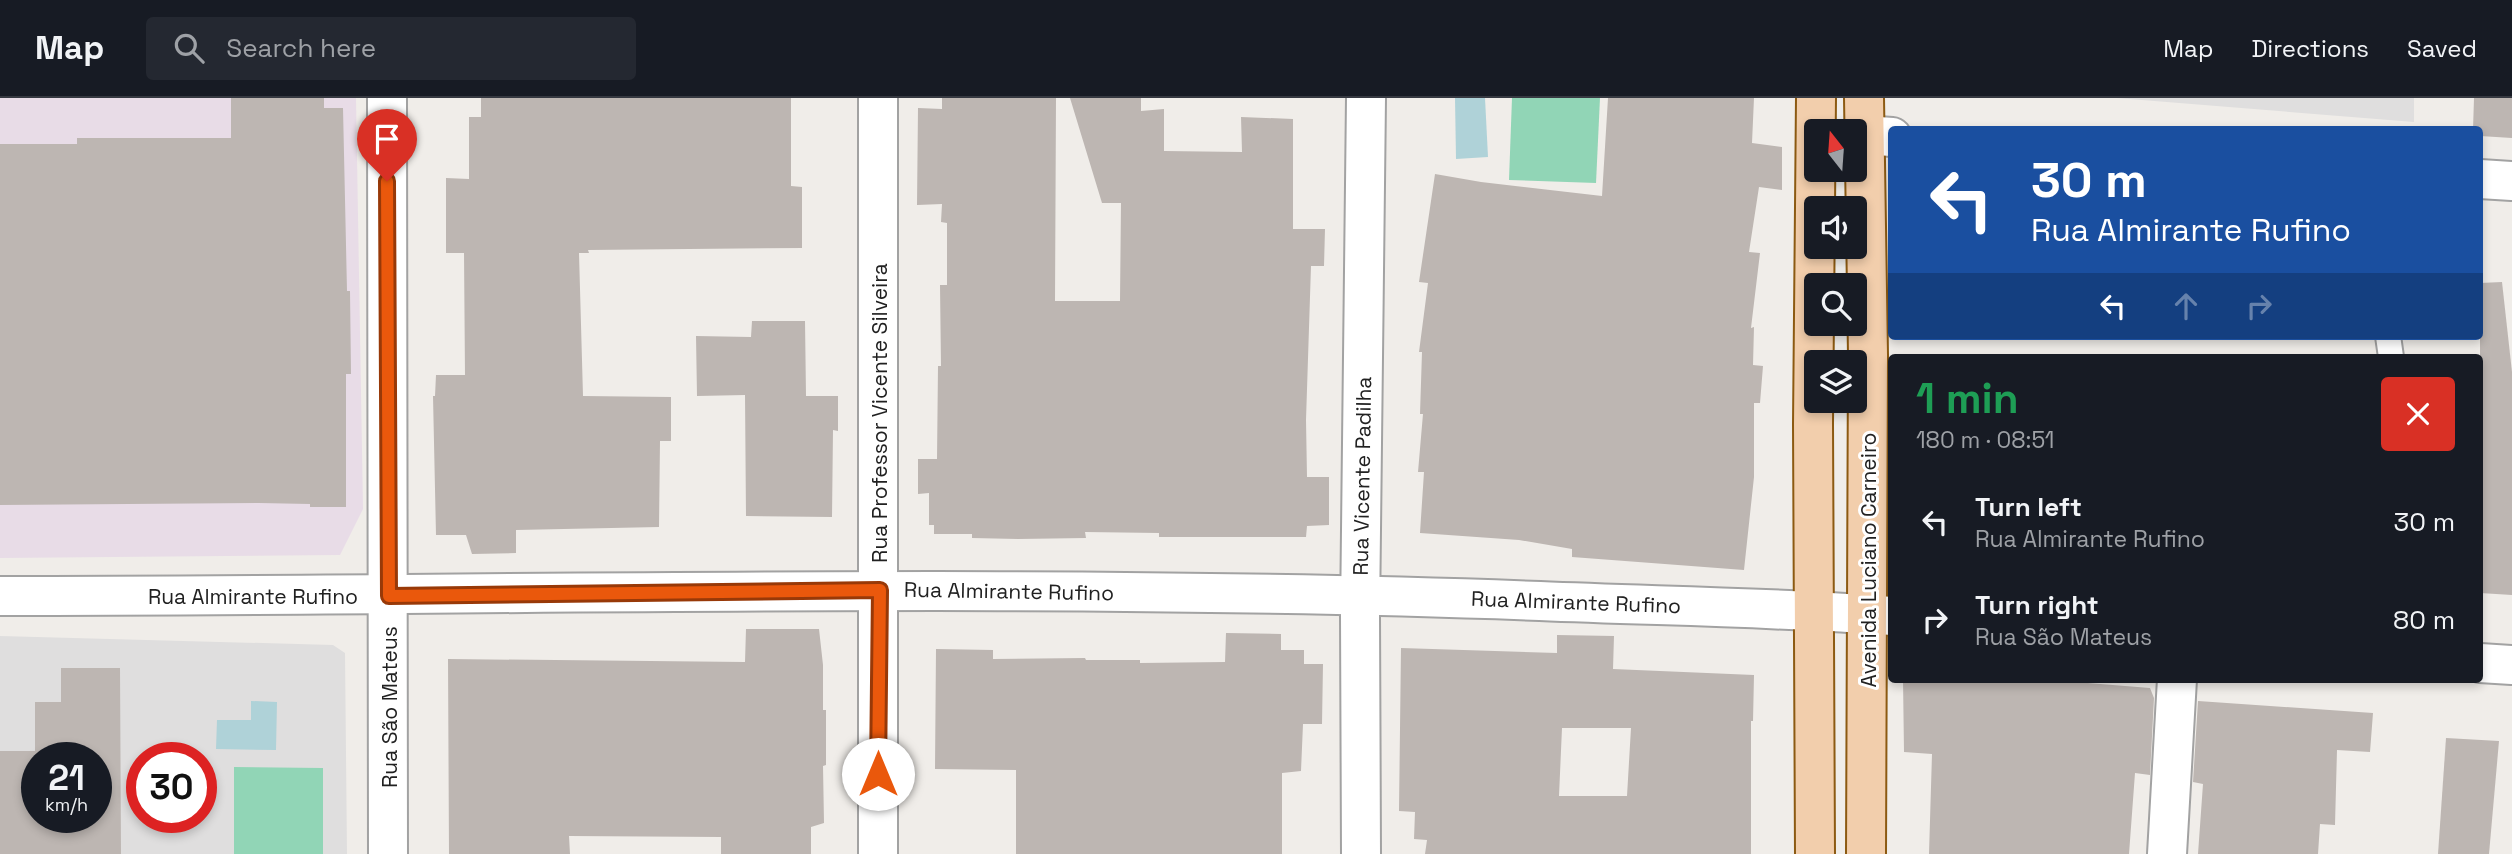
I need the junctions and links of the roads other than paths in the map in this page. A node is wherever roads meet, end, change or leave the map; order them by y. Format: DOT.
graph roads {
  1 [pos="387,98"];
  2 [pos="877,98"];
  3 [pos="1366,98"];
  4 [pos="1816,98"];
  5 [pos="1873,123"];
  6 [pos="2483,179"];
  7 [pos="2512,181"];
  8 [pos="880,590"];
  9 [pos="1361,594"];
  10 [pos="0,596"];
  11 [pos="389,596"];
  12 [pos="1816,611"];
  13 [pos="1880,615"];
  14 [pos="2483,663"];
  15 [pos="2512,665"];
  16 [pos="2177,683"];
  17 [pos="388,854"];
  18 [pos="878,854"];
  19 [pos="1361,854"];
  20 [pos="1815,854"];
  21 [pos="1866,854"];
  22 [pos="2168,854"];
  1 -- 11 [label="street, Rua São Mateus"];
  2 -- 8 [label="street, Rua Professor Vicente Silveira"];
  3 -- 9 [label="street, Rua Vicente Padilha"];
  4 -- 12 [label="main road"];
  5 -- 13 [label="main road, Avenida Luciano Carneiro"];
  6 -- 7 [label="street"];
  8 -- 9 [label="street, Rua Almirante Rufino"];
  8 -- 11 [label="street, Rua Almirante Rufino"];
  8 -- 18 [label="street, Rua Professor Vicente Silveira"];
  9 -- 12 [label="street, Rua Almirante Rufino"];
  9 -- 19 [label="street, Rua Vicente Padilha"];
  10 -- 11 [label="street, Rua Almirante Rufino"];
  11 -- 17 [label="street, Rua São Mateus"];
  12 -- 13 [label="street, Rua Almirante Rufino"];
  12 -- 20 [label="main road"];
  13 -- 21 [label="main road, Avenida Luciano Carneiro"];
  14 -- 15 [label="street"];
  16 -- 22 [label="street"];
}
